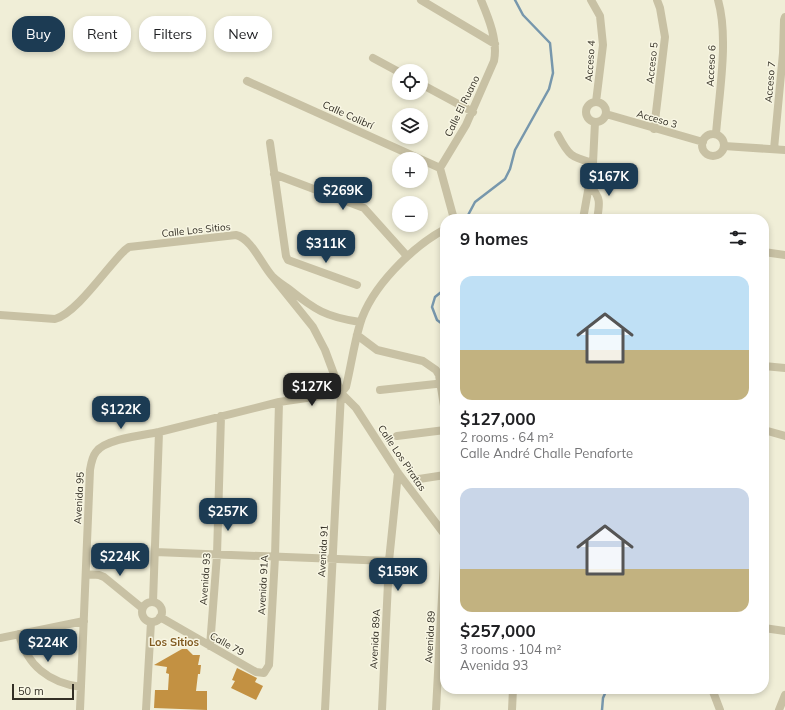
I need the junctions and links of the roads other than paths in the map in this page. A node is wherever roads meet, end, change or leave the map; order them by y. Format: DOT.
graph roads {
  1 [pos="421,0"];
  2 [pos="481,0"];
  3 [pos="591,0"];
  4 [pos="657,0"];
  5 [pos="718,0"];
  6 [pos="785,17"];
  7 [pos="495,44"];
  8 [pos="373,58"];
  9 [pos="392,68"];
  10 [pos="247,81"];
  11 [pos="428,88"];
  12 [pos="596,102"];
  13 [pos="473,112"];
  14 [pos="606,114"];
  15 [pos="596,122"];
  16 [pos="654,129"];
  17 [pos="716,134"];
  18 [pos="558,135"];
  19 [pos="703,142"];
  20 [pos="270,143"];
  21 [pos="724,146"];
  22 [pos="774,149"];
  23 [pos="785,150"];
  24 [pos="593,163"];
  25 [pos="440,168"];
  26 [pos="274,174"];
  27 [pos="589,185"];
  28 [pos="453,214"];
  29 [pos="584,214"];
  30 [pos="597,214"];
  31 [pos="440,232"];
  32 [pos="769,253"];
  33 [pos="785,255"];
  34 [pos="407,256"];
  35 [pos="272,276"];
  36 [pos="356,285"];
  37 [pos="0,315"];
  38 [pos="360,322"];
  39 [pos="357,335"];
  40 [pos="769,366"];
  41 [pos="785,368"];
  42 [pos="440,377"];
  43 [pos="440,383"];
  44 [pos="380,390"];
  45 [pos="342,393"];
  46 [pos="280,402"];
  47 [pos="221,416"];
  48 [pos="440,431"];
  49 [pos="769,431"];
  50 [pos="159,432"];
  51 [pos="397,436"];
  52 [pos="785,436"];
  53 [pos="398,473"];
  54 [pos="440,476"];
  55 [pos="419,479"];
  56 [pos="440,528"];
  57 [pos="155,552"];
  58 [pos="217,555"];
  59 [pos="275,557"];
  60 [pos="332,559"];
  61 [pos="389,561"];
  62 [pos="86,574"];
  63 [pos="153,602"];
  64 [pos="142,608"];
  65 [pos="160,617"];
  66 [pos="84,621"];
  67 [pos="151,622"];
  68 [pos="769,629"];
  69 [pos="785,631"];
  70 [pos="19,634"];
  71 [pos="0,638"];
  72 [pos="210,646"];
  73 [pos="264,673"];
  74 [pos="440,680"];
  75 [pos="81,686"];
  76 [pos="513,694"];
  77 [pos="714,694"];
  78 [pos="785,695"];
  79 [pos="80,710"];
  80 [pos="146,710"];
  81 [pos="325,710"];
  82 [pos="382,710"];
  83 [pos="436,710"];
  84 [pos="512,710"];
  85 [pos="720,710"];
  86 [pos="779,710"];
  1 -- 7 [label="street"];
  2 -- 7 [label="street, Calle El Ruano"];
  3 -- 12 [label="street, Acceso 4"];
  4 -- 16 [label="street, Acceso 5"];
  5 -- 17 [label="street, Acceso 6"];
  6 -- 22 [label="street, Acceso 7"];
  7 -- 13 [label="street, Calle El Ruano"];
  8 -- 9 [label="street"];
  10 -- 25 [label="street, Calle Colibrí"];
  11 -- 13 [label="street"];
  12 -- 14 [label="street"];
  12 -- 15 [label="street"];
  13 -- 25 [label="street, Calle El Ruano"];
  14 -- 15 [label="street"];
  14 -- 16 [label="street, Acceso 3"];
  15 -- 24 [label="street"];
  16 -- 19 [label="street, Acceso 3"];
  17 -- 19 [label="street"];
  17 -- 21 [label="street"];
  18 -- 24 [label="street"];
  19 -- 21 [label="street"];
  20 -- 26 [label="street"];
  21 -- 22 [label="street"];
  22 -- 23 [label="street"];
  24 -- 27 [label="street"];
  25 -- 28 [label="street"];
  26 -- 34 [label="street"];
  26 -- 36 [label="street"];
  27 -- 29 [label="street"];
  27 -- 30 [label="street"];
  31 -- 34 [label="street"];
  32 -- 33 [label="street"];
  34 -- 38 [label="street"];
  35 -- 37 [label="street, Calle Los Sitios"];
  35 -- 38 [label="street, Calle Los Sitios"];
  35 -- 45 [label="street"];
  38 -- 39 [label="street"];
  39 -- 42 [label="street"];
  39 -- 45 [label="street"];
  40 -- 41 [label="street"];
  43 -- 44 [label="street"];
  45 -- 46 [label="street, Avenida 95"];
  45 -- 53 [label="street, Calle Los Piratas"];
  45 -- 60 [label="street, Avenida 91"];
  46 -- 47 [label="street, Avenida 95"];
  46 -- 59 [label="street, Avenida 91A"];
  47 -- 50 [label="street, Avenida 95"];
  47 -- 58 [label="street, Avenida 93"];
  48 -- 51 [label="street"];
  49 -- 52 [label="street"];
  50 -- 57 [label="street"];
  50 -- 62 [label="street, Avenida 95"];
  53 -- 56 [label="street, Calle Los Piratas"];
  53 -- 61 [label="street, Avenida 89A"];
  54 -- 55 [label="street"];
  57 -- 58 [label="street"];
  57 -- 63 [label="street"];
  58 -- 59 [label="street"];
  58 -- 72 [label="street, Avenida 93"];
  59 -- 60 [label="street"];
  59 -- 73 [label="street, Avenida 91A"];
  60 -- 61 [label="street"];
  60 -- 81 [label="street, Avenida 91"];
  61 -- 82 [label="street, Avenida 89A"];
  62 -- 64 [label="street"];
  62 -- 66 [label="street, Avenida 95"];
  63 -- 64 [label="street"];
  63 -- 65 [label="street"];
  64 -- 67 [label="street"];
  65 -- 67 [label="street"];
  65 -- 72 [label="street, Calle 79"];
  66 -- 70 [label="street"];
  66 -- 75 [label="street, Avenida 95"];
  67 -- 80 [label="street"];
  68 -- 69 [label="street"];
  70 -- 71 [label="street"];
  70 -- 75 [label="street"];
  72 -- 73 [label="street, Calle 79"];
  74 -- 83 [label="street, Avenida 89"];
  75 -- 79 [label="street, Avenida 95"];
  76 -- 84 [label="street"];
  77 -- 85 [label="street"];
  78 -- 86 [label="street"];
}
